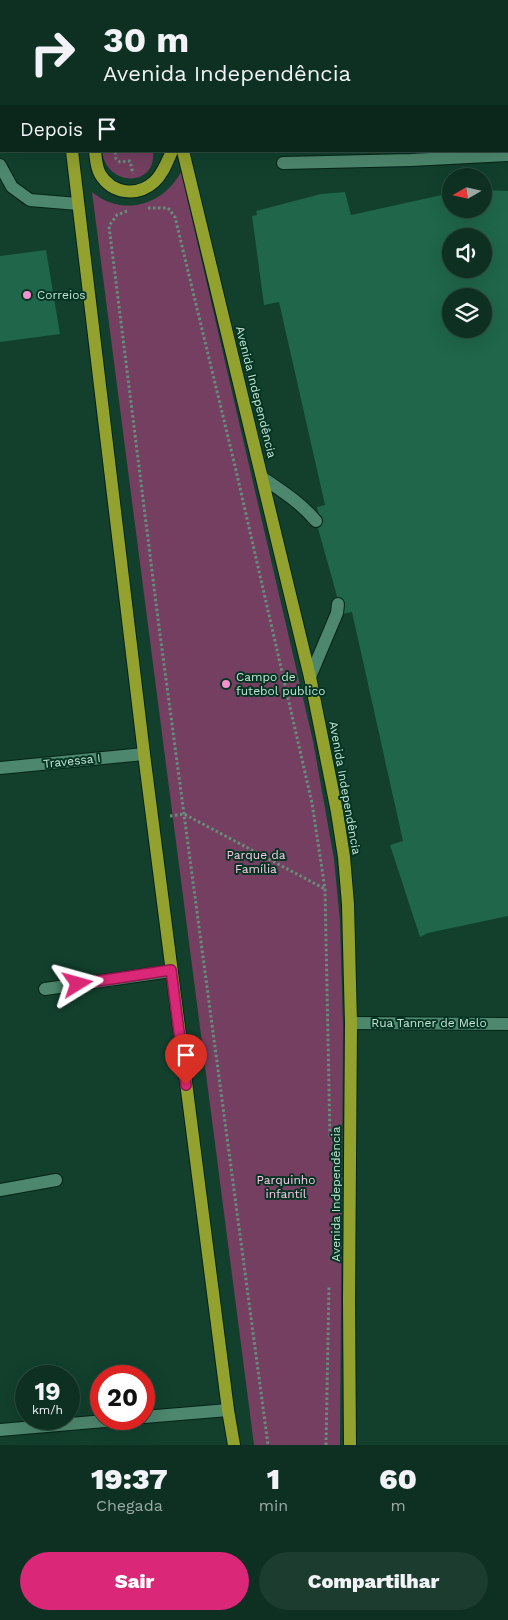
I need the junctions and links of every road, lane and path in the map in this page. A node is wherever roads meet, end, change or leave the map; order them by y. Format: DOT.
graph roads {
  1 [pos="72,152"];
  2 [pos="95,152"];
  3 [pos="172,152"];
  4 [pos="182,152"];
  5 [pos="508,155"];
  6 [pos="411,156"];
  7 [pos="284,163"];
  8 [pos="0,165"];
  9 [pos="78,204"];
  10 [pos="146,208"];
  11 [pos="132,210"];
  12 [pos="263,478"];
  13 [pos="316,521"];
  14 [pos="338,604"];
  15 [pos="310,677"];
  16 [pos="144,754"];
  17 [pos="0,768"];
  18 [pos="184,814"];
  19 [pos="152,817"];
  20 [pos="325,889"];
  21 [pos="347,895"];
  22 [pos="171,970"];
  23 [pos="45,989"];
  24 [pos="351,1023"];
  25 [pos="508,1024"];
  26 [pos="330,1140"];
  27 [pos="56,1180"];
  28 [pos="0,1190"];
  29 [pos="329,1278"];
  30 [pos="228,1410"];
  31 [pos="155,1416"];
  32 [pos="90,1422"];
  33 [pos="0,1430"];
  34 [pos="233,1444"];
  35 [pos="268,1445"];
  36 [pos="326,1445"];
  37 [pos="350,1445"];
  1 -- 9 [label="main road"];
  2 -- 3 [label="main road"];
  4 -- 12 [label="main road, Avenida Independência"];
  5 -- 6 [label="street"];
  6 -- 7 [label="street"];
  8 -- 9 [label="street"];
  9 -- 16 [label="main road"];
  10 -- 20 [label="path"];
  11 -- 18 [label="path"];
  12 -- 13 [label="street"];
  12 -- 15 [label="main road, Avenida Independência"];
  14 -- 15 [label="street"];
  15 -- 21 [label="main road, Avenida Independência"];
  16 -- 17 [label="street, Travessa I"];
  16 -- 19 [label="main road"];
  18 -- 19 [label="path"];
  18 -- 20 [label="path"];
  18 -- 35 [label="path"];
  19 -- 22 [label="main road"];
  20 -- 21 [label="path"];
  20 -- 26 [label="path"];
  21 -- 24 [label="main road, Avenida Independência"];
  22 -- 23 [label="street"];
  22 -- 30 [label="main road"];
  24 -- 25 [label="street, Rua Tanner de Melo"];
  24 -- 37 [label="main road, Avenida Independência"];
  27 -- 28 [label="street"];
  29 -- 36 [label="path"];
  30 -- 31 [label="street"];
  30 -- 34 [label="main road"];
  32 -- 33 [label="street"];
}
